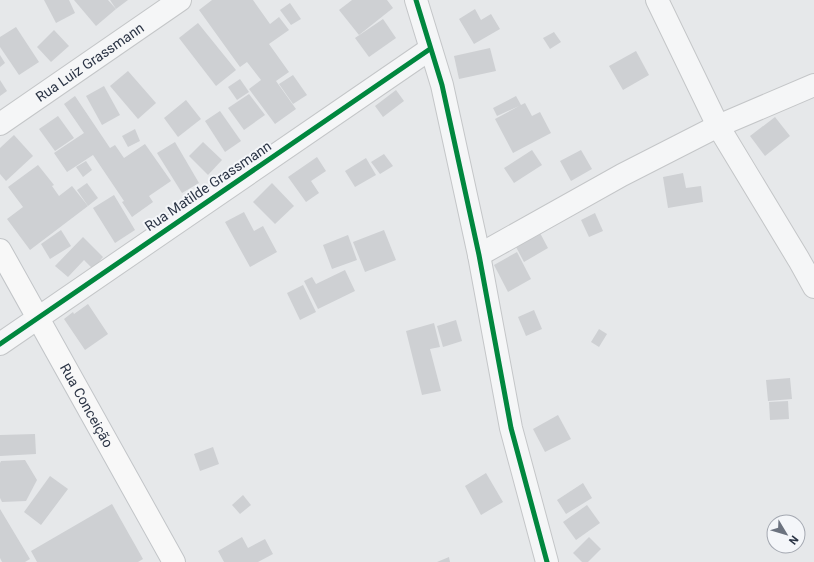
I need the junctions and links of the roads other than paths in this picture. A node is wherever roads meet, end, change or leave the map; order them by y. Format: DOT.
graph roads {
  1 [pos="180,0"];
  2 [pos="416,0"];
  3 [pos="657,0"];
  4 [pos="430,49"];
  5 [pos="814,85"];
  6 [pos="0,124"];
  7 [pos="718,126"];
  8 [pos="0,250"];
  9 [pos="479,256"];
  10 [pos="814,287"];
  11 [pos="38,317"];
  12 [pos="0,344"];
  13 [pos="174,562"];
  14 [pos="547,562"];
  1 -- 6 [label="street, Rua Luiz Grassmann"];
  2 -- 4 [label="street"];
  3 -- 7 [label="street"];
  4 -- 9 [label="street"];
  4 -- 11 [label="street, Rua Matilde Grassmann"];
  5 -- 7 [label="street"];
  7 -- 9 [label="street"];
  7 -- 10 [label="street"];
  8 -- 11 [label="main road, Rua Conceição"];
  9 -- 14 [label="street"];
  11 -- 12 [label="street, Rua Matilde Grassmann"];
  11 -- 13 [label="main road, Rua Conceição"];
}
